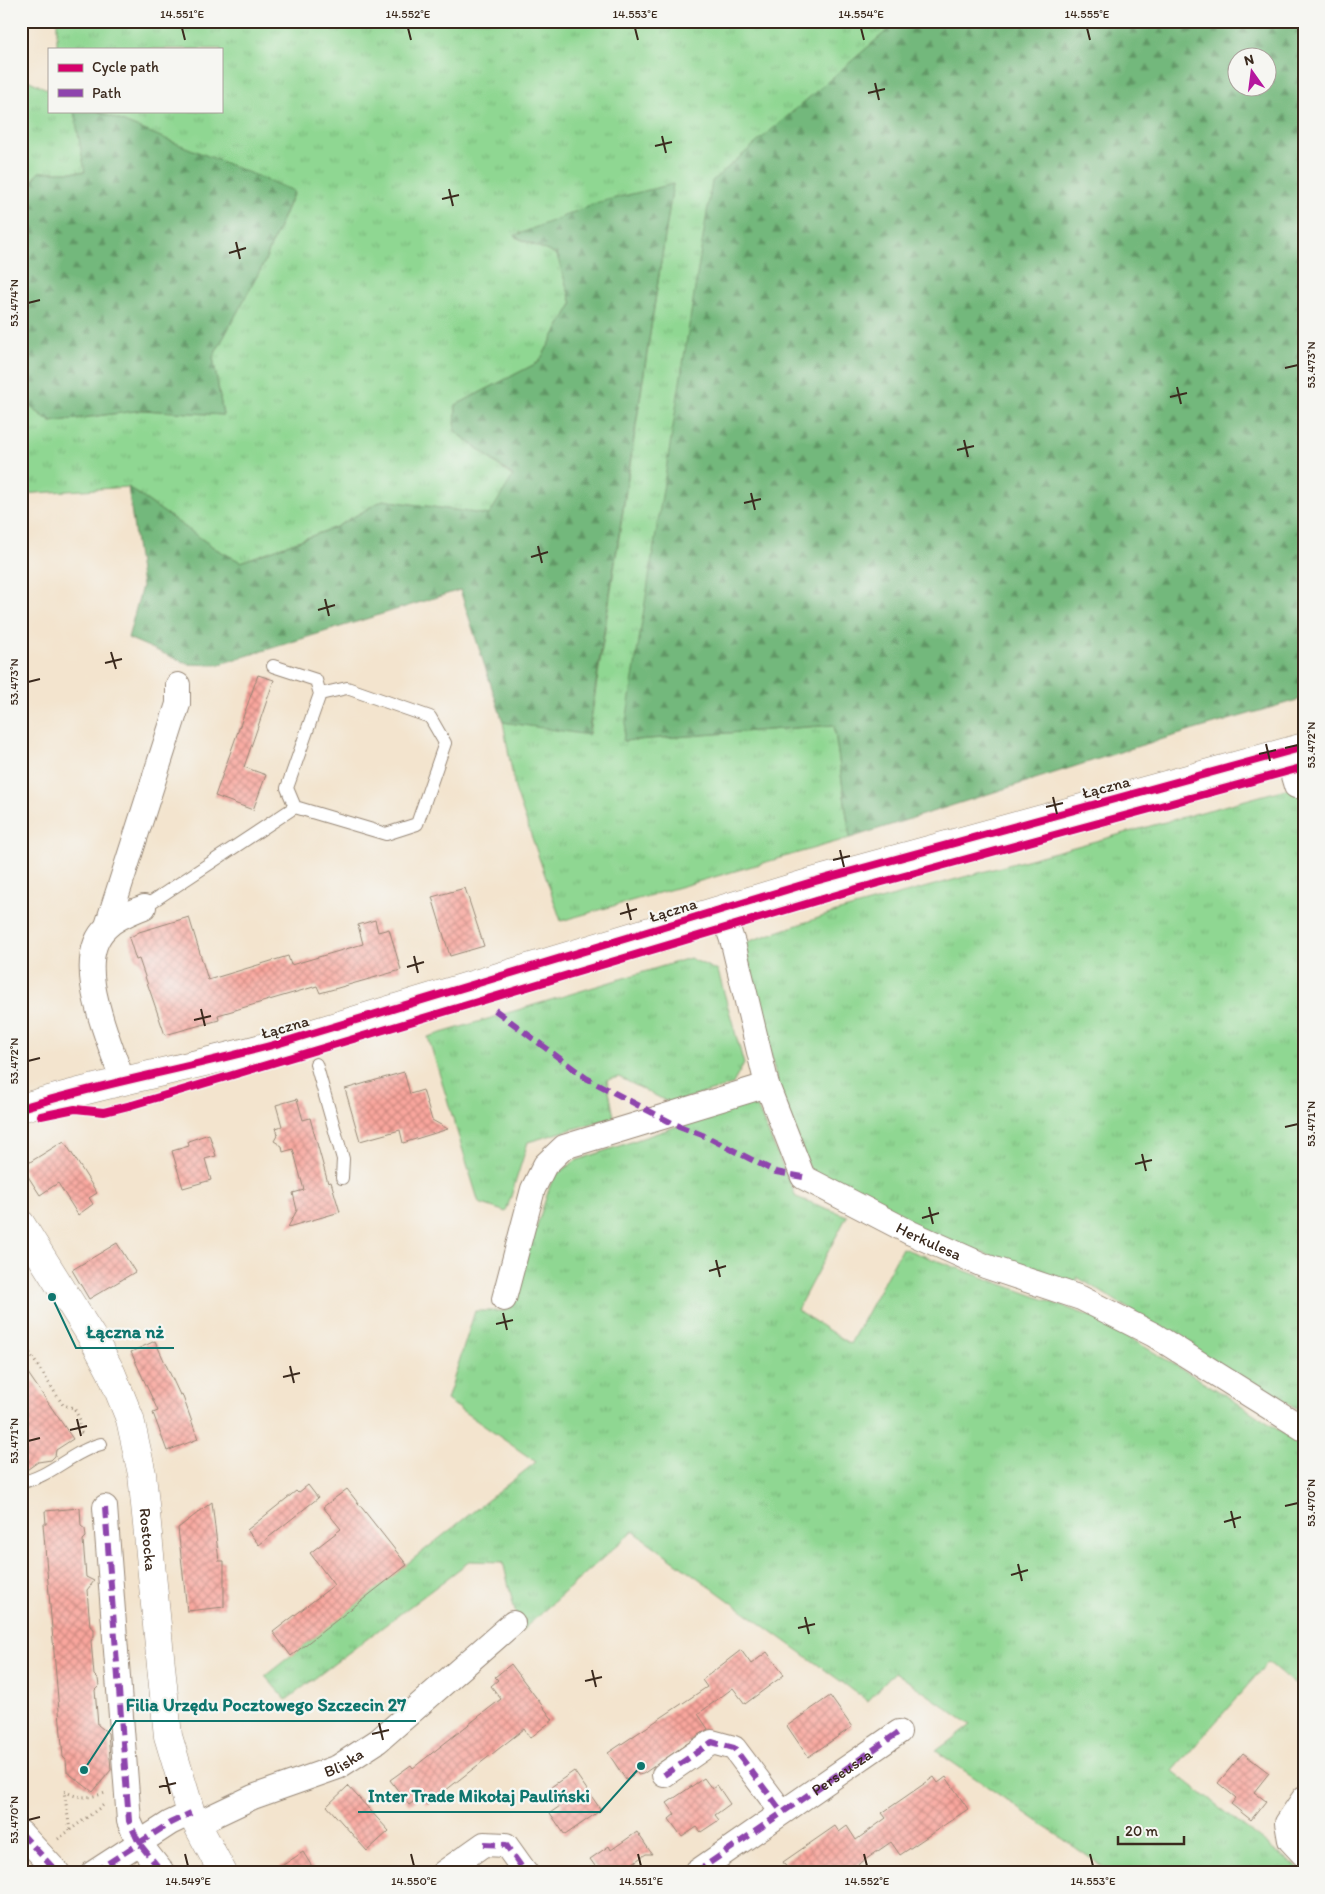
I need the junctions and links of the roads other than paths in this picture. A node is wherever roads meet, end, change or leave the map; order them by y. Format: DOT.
graph roads {
  1 [pos="273,666"];
  2 [pos="178,685"];
  3 [pos="320,694"];
  4 [pos="1295,750"];
  5 [pos="1296,786"];
  6 [pos="295,806"];
  7 [pos="144,907"];
  8 [pos="722,910"];
  9 [pos="107,926"];
  10 [pos="316,1064"];
  11 [pos="122,1080"];
  12 [pos="766,1085"];
  13 [pos="21,1089"];
  14 [pos="21,1108"];
  15 [pos="342,1178"];
  16 [pos="21,1224"];
  17 [pos="504,1299"];
  18 [pos="1304,1429"];
  19 [pos="96,1446"];
  20 [pos="21,1482"];
  21 [pos="105,1507"];
  22 [pos="513,1623"];
  23 [pos="899,1732"];
  24 [pos="664,1775"];
  25 [pos="1304,1798"];
  26 [pos="782,1812"];
  27 [pos="193,1819"];
  28 [pos="21,1833"];
  29 [pos="139,1843"];
  30 [pos="1304,1855"];
  31 [pos="58,1873"];
  32 [pos="93,1873"];
  33 [pos="163,1873"];
  34 [pos="223,1873"];
  35 [pos="443,1873"];
  36 [pos="526,1873"];
  37 [pos="695,1873"];
  1 -- 3 [label="lane"];
  2 -- 9 [label="street"];
  3 -- 6 [label="lane"];
  3 -- 6 [label="lane"];
  4 -- 5 [label="street"];
  4 -- 8 [label="street, Łączna"];
  6 -- 7 [label="lane"];
  7 -- 9 [label="street"];
  8 -- 11 [label="street, Łączna"];
  8 -- 12 [label="street, Herkulesa"];
  9 -- 11 [label="street"];
  10 -- 15 [label="lane"];
  11 -- 13 [label="street, Łączna"];
  11 -- 14 [label="street, Łączna"];
  12 -- 17 [label="street"];
  12 -- 18 [label="street, Herkulesa"];
  16 -- 27 [label="street, Rostocka"];
  19 -- 20 [label="lane"];
  21 -- 29 [label="street"];
  22 -- 27 [label="street, Bliska"];
  23 -- 26 [label="street, Perseusza"];
  24 -- 26 [label="street"];
  25 -- 30 [label="street"];
  26 -- 37 [label="street, Perseusza"];
  27 -- 29 [label="street, Bliska"];
  27 -- 34 [label="street, Rostocka"];
  28 -- 31 [label="street"];
  29 -- 32 [label="street, Bliska"];
  29 -- 33 [label="street"];
  35 -- 36 [label="street"];
}
